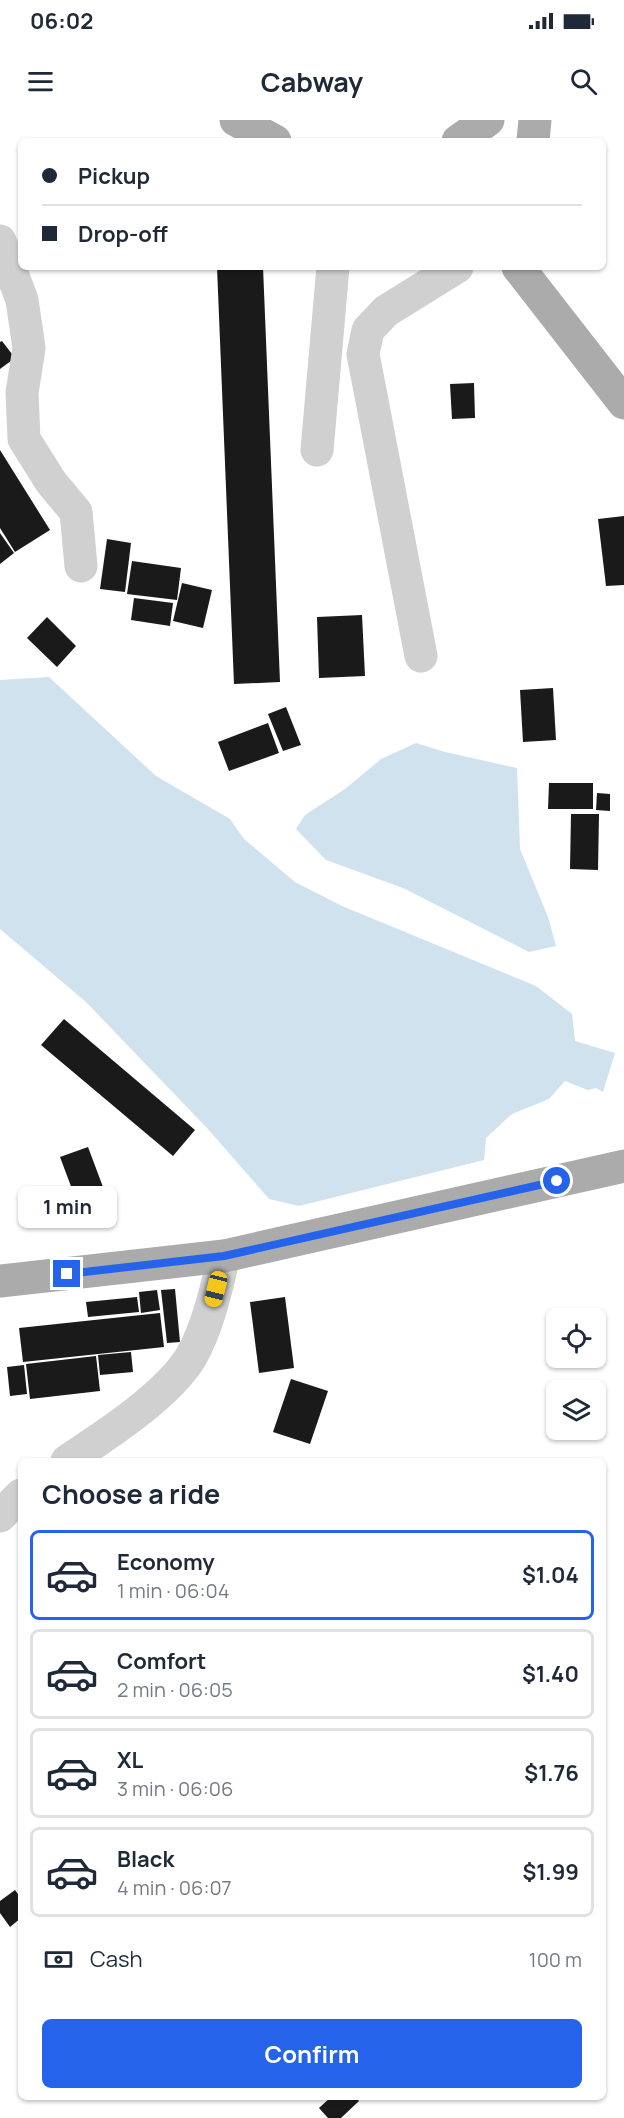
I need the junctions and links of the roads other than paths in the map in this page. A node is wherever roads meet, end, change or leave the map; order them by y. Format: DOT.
graph roads {
  1 [pos="236,120"];
  2 [pos="488,120"];
  3 [pos="535,120"];
  4 [pos="269,138"];
  5 [pos="462,138"];
  6 [pos="533,138"];
  7 [pos="0,241"];
  8 [pos="333,270"];
  9 [pos="451,270"];
  10 [pos="520,270"];
  11 [pos="624,403"];
  12 [pos="317,450"];
  13 [pos="81,566"];
  14 [pos="422,656"];
  15 [pos="624,1166"];
  16 [pos="224,1256"];
  17 [pos="0,1281"];
  18 [pos="72,1458"];
  19 [pos="18,1498"];
  20 [pos="0,1516"];
  1 -- 4 [label="main road"];
  2 -- 5 [label="main road"];
  3 -- 6 [label="main road"];
  7 -- 13 [label="street"];
  8 -- 12 [label="street"];
  9 -- 14 [label="street"];
  10 -- 11 [label="main road"];
  15 -- 16 [label="main road"];
  16 -- 17 [label="main road"];
  16 -- 18 [label="street"];
  19 -- 20 [label="street"];
}
